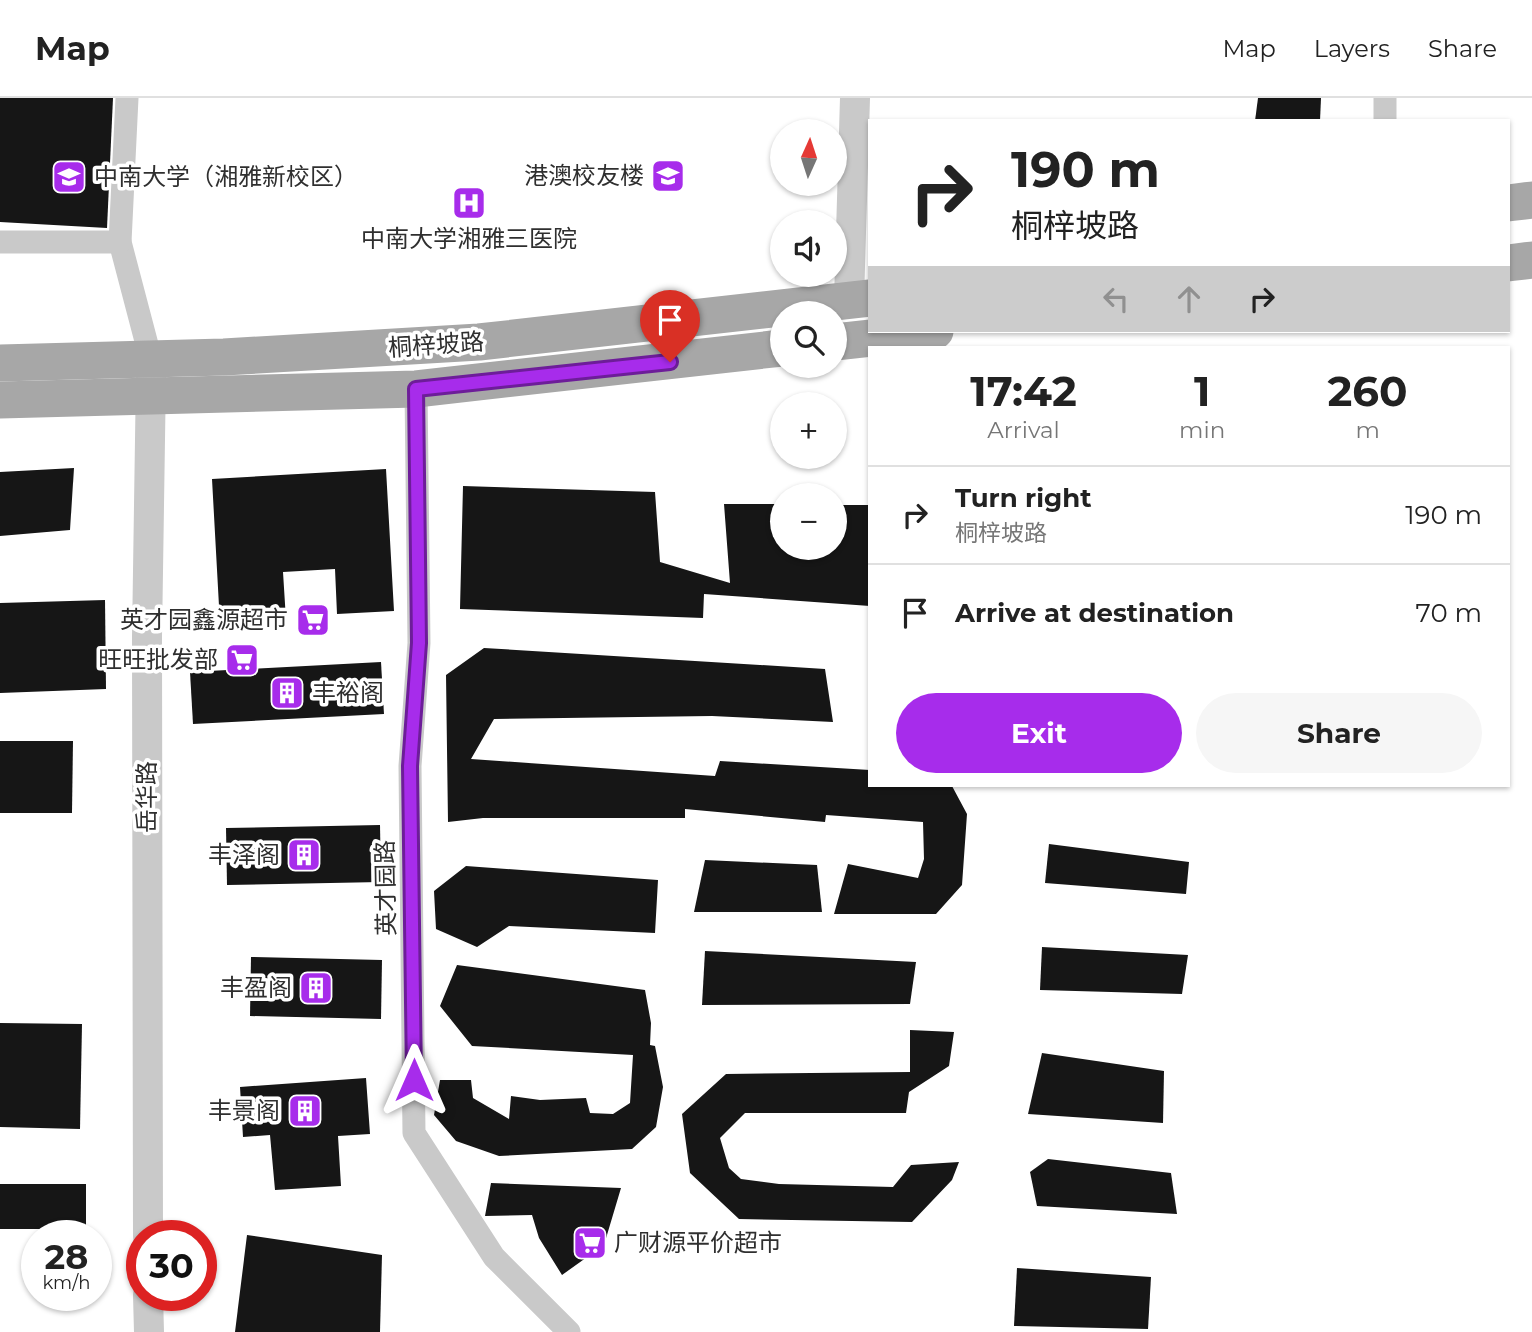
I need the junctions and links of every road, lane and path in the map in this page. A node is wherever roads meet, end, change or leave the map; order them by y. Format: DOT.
graph roads {
  1 [pos="127,98"];
  2 [pos="855,98"];
  3 [pos="1385,98"];
  4 [pos="1385,119"];
  5 [pos="1532,200"];
  6 [pos="1510,203"];
  7 [pos="1532,211"];
  8 [pos="1510,212"];
  9 [pos="0,242"];
  10 [pos="120,242"];
  11 [pos="1532,260"];
  12 [pos="1510,263"];
  13 [pos="1532,268"];
  14 [pos="1510,269"];
  15 [pos="859,299"];
  16 [pos="916,333"];
  17 [pos="847,341"];
  18 [pos="770,349"];
  19 [pos="150,359"];
  20 [pos="0,363"];
  21 [pos="416,389"];
  22 [pos="152,397"];
  23 [pos="0,400"];
  24 [pos="148,1220"];
  25 [pos="148,1311"];
  26 [pos="149,1332"];
  27 [pos="569,1332"];
  1 -- 10 [label="street"];
  2 -- 15 [label="street"];
  3 -- 4 [label="street"];
  5 -- 6 [label="main road"];
  7 -- 8 [label="main road"];
  9 -- 10 [label="street"];
  10 -- 19 [label="street"];
  11 -- 12 [label="main road"];
  13 -- 14 [label="main road"];
  15 -- 19 [label="main road, 桐梓坡路"];
  16 -- 17 [label="main road"];
  18 -- 21 [label="main road, 桐梓坡路"];
  19 -- 20 [label="main road, 桐梓坡路"];
  19 -- 22 [label="street, 岳华路"];
  21 -- 22 [label="main road, 桐梓坡路"];
  21 -- 27 [label="street, 英才园路"];
  22 -- 23 [label="main road, 桐梓坡路"];
  22 -- 24 [label="street, 岳华路"];
  25 -- 26 [label="street"];
}
